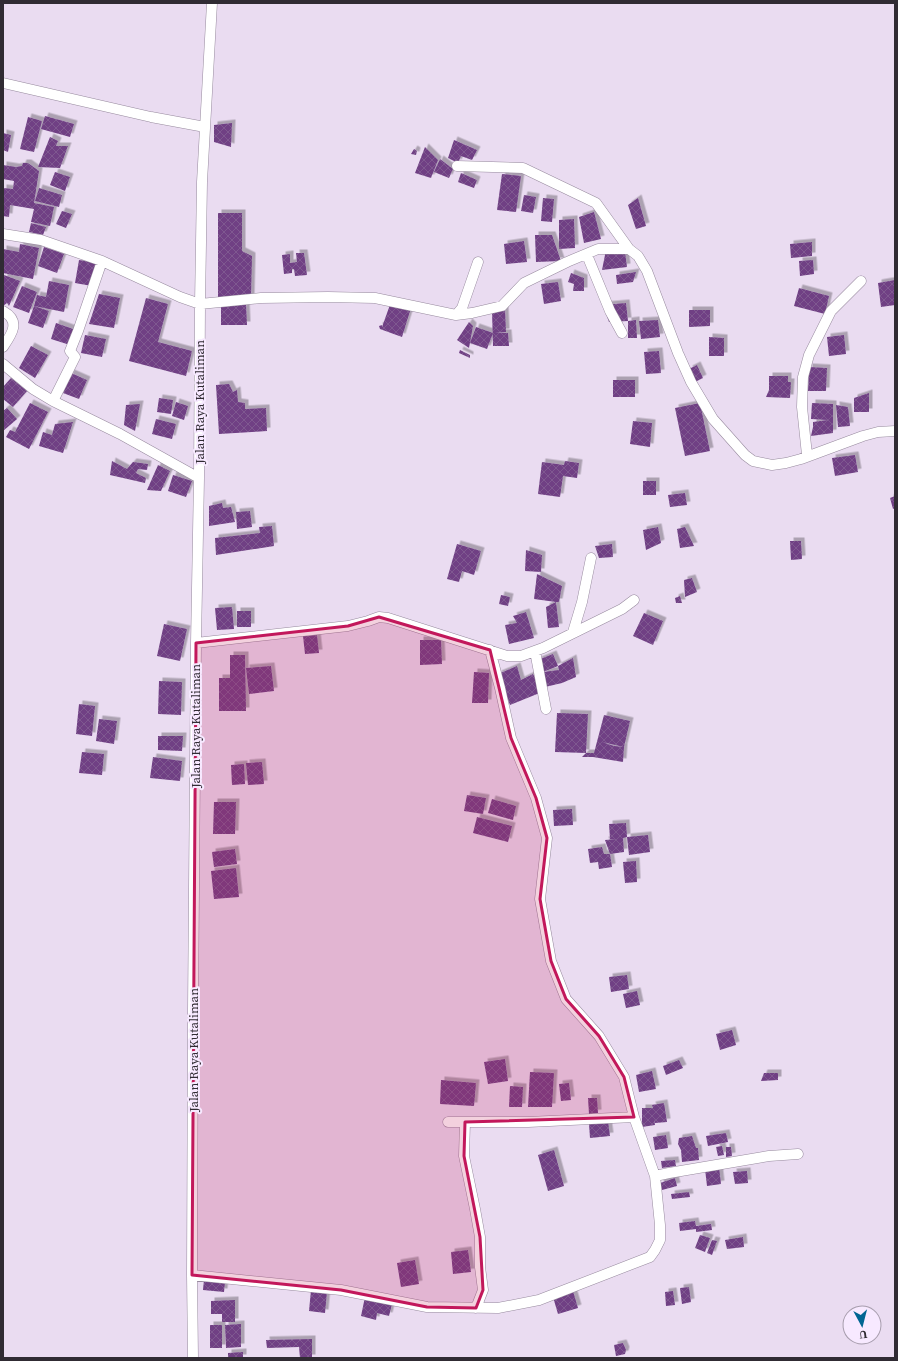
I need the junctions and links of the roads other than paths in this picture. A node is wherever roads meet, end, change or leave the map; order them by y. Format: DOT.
graph roads {
  1 [pos="212,3"];
  2 [pos="3,83"];
  3 [pos="206,127"];
  4 [pos="457,166"];
  5 [pos="3,234"];
  6 [pos="629,248"];
  7 [pos="587,255"];
  8 [pos="102,261"];
  9 [pos="478,262"];
  10 [pos="861,281"];
  11 [pos="200,304"];
  12 [pos="3,311"];
  13 [pos="456,315"];
  14 [pos="622,333"];
  15 [pos="3,347"];
  16 [pos="3,364"];
  17 [pos="53,401"];
  18 [pos="895,431"];
  19 [pos="808,455"];
  20 [pos="199,478"];
  21 [pos="591,558"];
  22 [pos="634,600"];
  23 [pos="574,632"];
  24 [pos="196,643"];
  25 [pos="490,650"];
  26 [pos="536,651"];
  27 [pos="546,710"];
  28 [pos="634,1117"];
  29 [pos="448,1122"];
  30 [pos="466,1122"];
  31 [pos="798,1154"];
  32 [pos="655,1176"];
  33 [pos="192,1275"];
  34 [pos="476,1308"];
  35 [pos="193,1358"];
  1 -- 3 [label="street, Jalan Raya Kutaliman"];
  2 -- 3 [label="street"];
  3 -- 11 [label="street, Jalan Raya Kutaliman"];
  4 -- 6 [label="street"];
  5 -- 8 [label="street"];
  6 -- 7 [label="street"];
  6 -- 19 [label="street"];
  7 -- 13 [label="street"];
  7 -- 14 [label="street"];
  8 -- 11 [label="street"];
  8 -- 17 [label="street"];
  9 -- 13 [label="street"];
  10 -- 19 [label="street"];
  11 -- 13 [label="street"];
  11 -- 20 [label="street, Jalan Raya Kutaliman"];
  12 -- 15 [label="street"];
  16 -- 17 [label="street"];
  17 -- 20 [label="street"];
  18 -- 19 [label="street"];
  20 -- 24 [label="street, Jalan Raya Kutaliman"];
  21 -- 23 [label="street"];
  22 -- 23 [label="street"];
  23 -- 26 [label="street"];
  24 -- 25 [label="street"];
  24 -- 33 [label="street, Jalan Raya Kutaliman"];
  25 -- 26 [label="street"];
  25 -- 28 [label="street"];
  26 -- 27 [label="street"];
  28 -- 30 [label="street"];
  28 -- 32 [label="street"];
  29 -- 30 [label="street"];
  30 -- 34 [label="street"];
  31 -- 32 [label="street"];
  32 -- 34 [label="street"];
  33 -- 34 [label="street"];
  33 -- 35 [label="street, Jalan Raya Kutaliman"];
}
